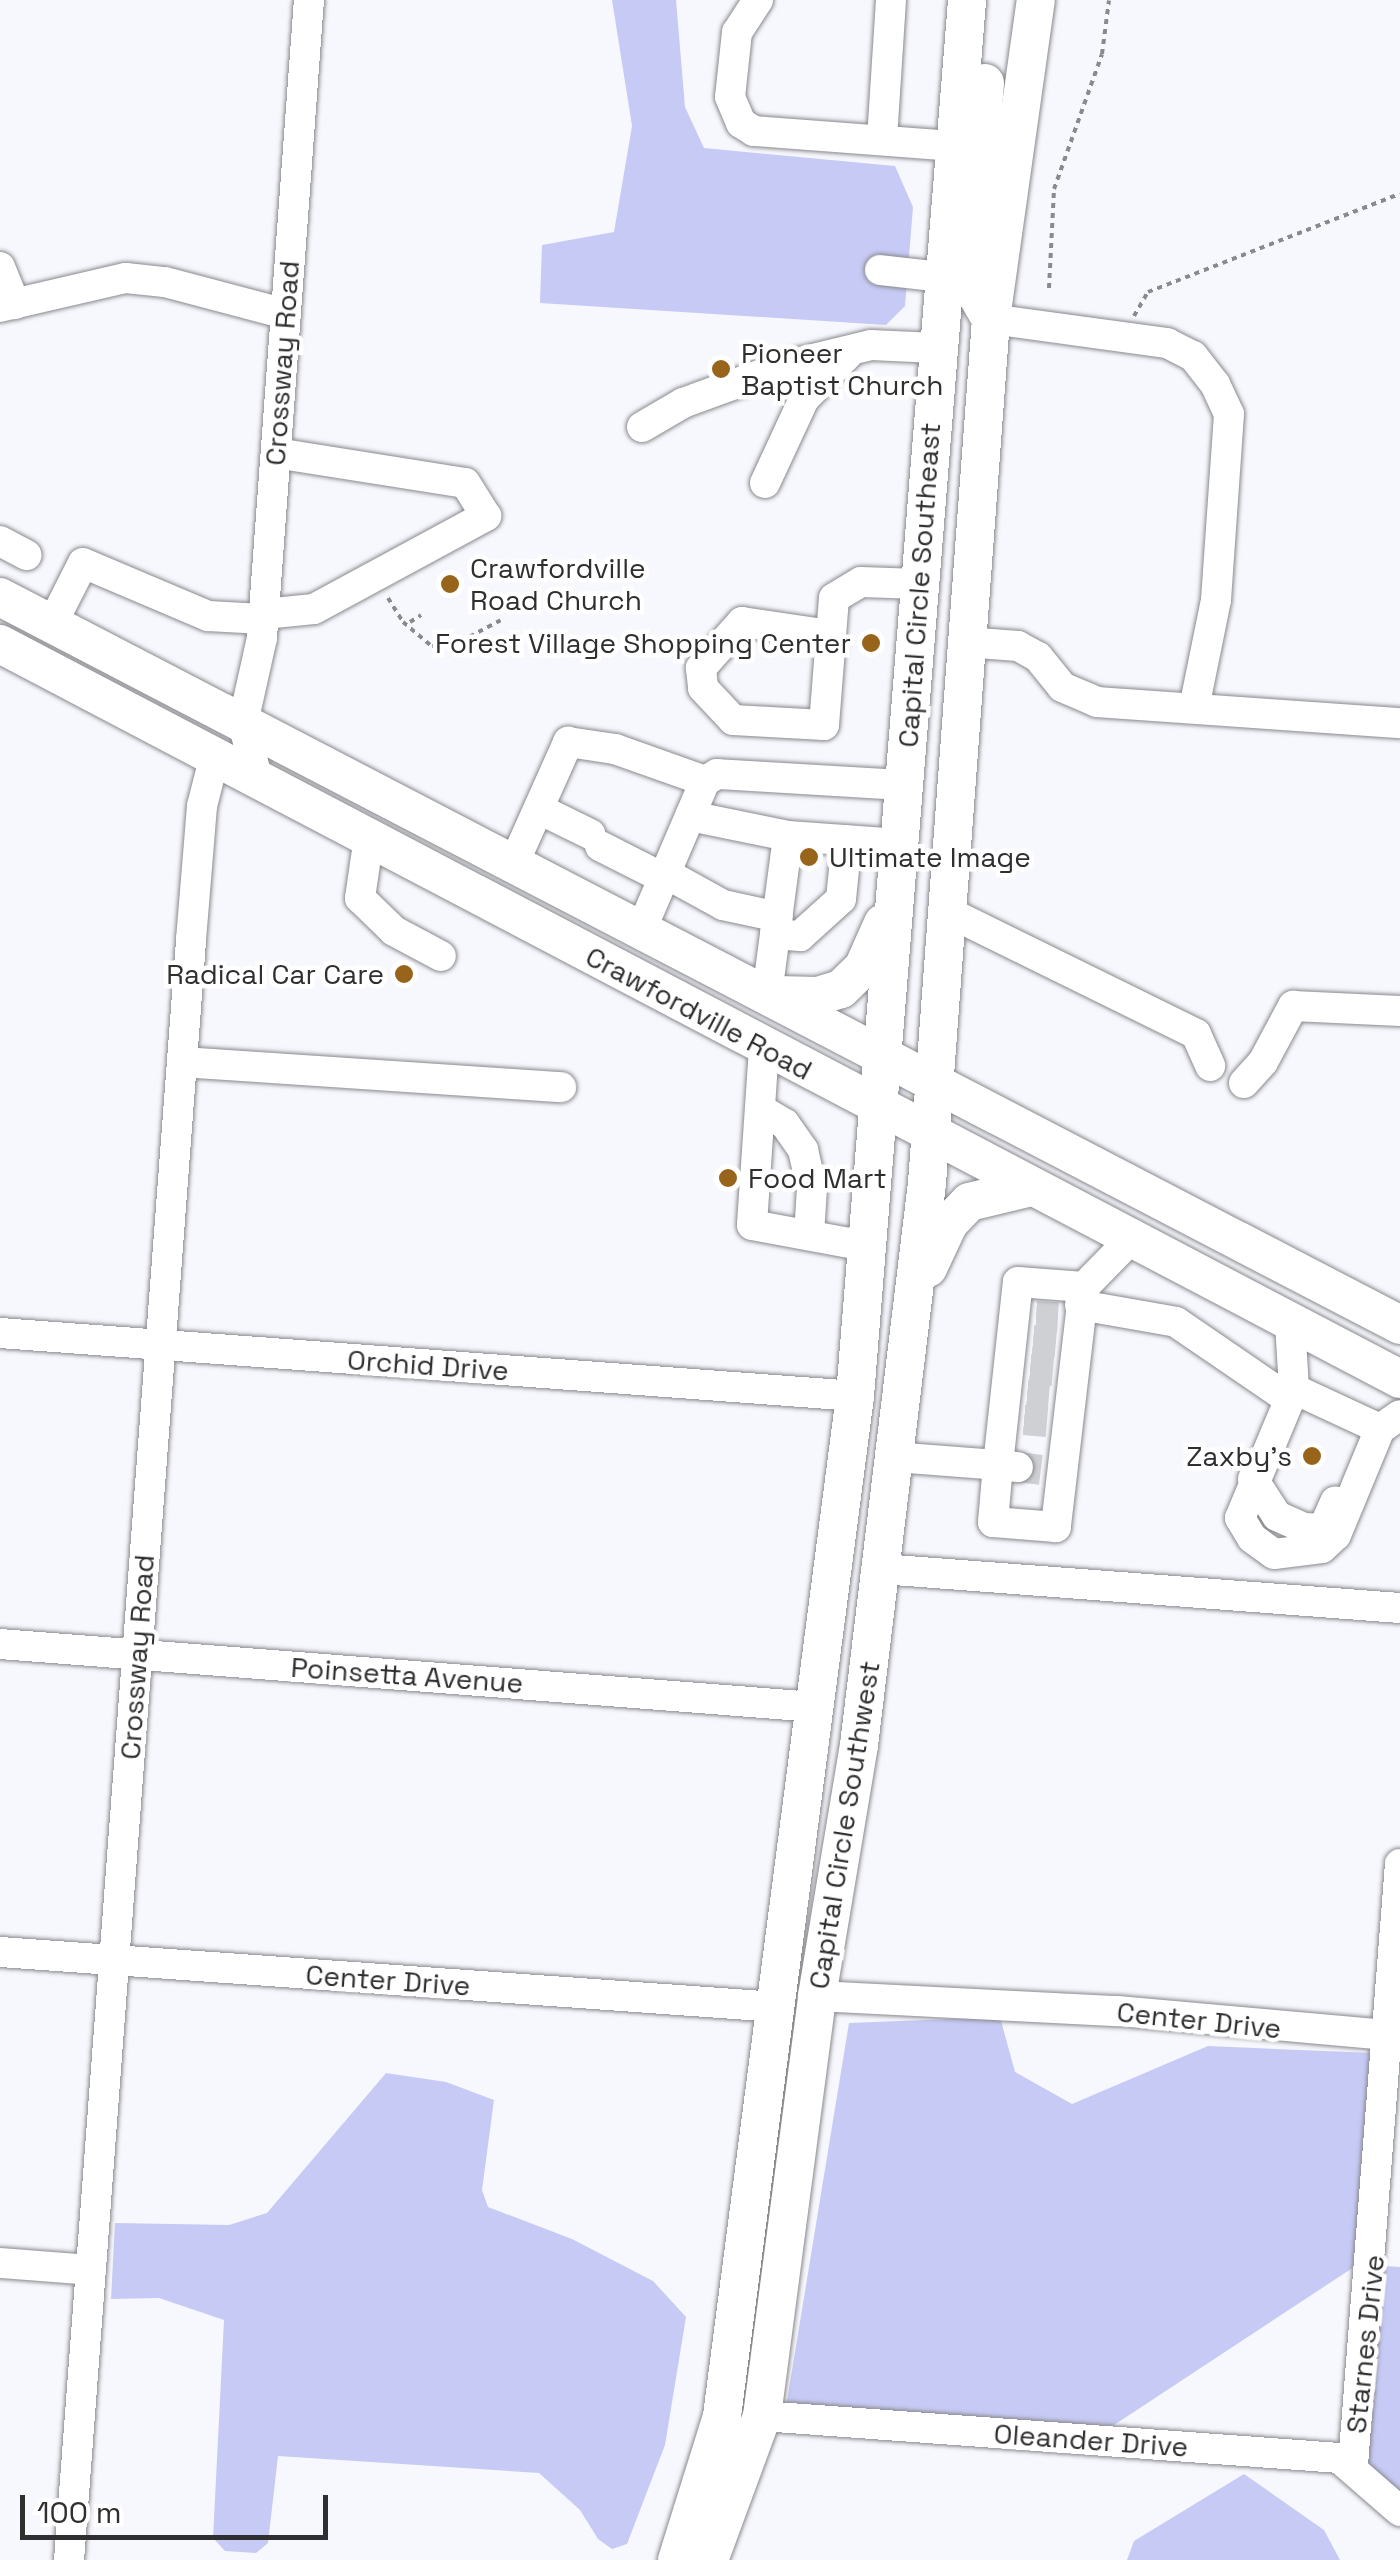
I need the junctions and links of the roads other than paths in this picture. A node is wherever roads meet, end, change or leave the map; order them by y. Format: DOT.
graph roads {
  1 [pos="309,0"];
  2 [pos="758,0"];
  3 [pos="891,0"];
  4 [pos="967,0"];
  5 [pos="981,0"];
  6 [pos="1036,0"];
  7 [pos="882,139"];
  8 [pos="953,146"];
  9 [pos="0,267"];
  10 [pos="880,270"];
  11 [pos="942,277"];
  12 [pos="7,305"];
  13 [pos="286,314"];
  14 [pos="992,319"];
  15 [pos="856,348"];
  16 [pos="936,348"];
  17 [pos="642,427"];
  18 [pos="276,453"];
  19 [pos="765,483"];
  20 [pos="977,488"];
  21 [pos="919,584"];
  22 [pos="0,597"];
  23 [pos="264,617"];
  24 [pos="52,624"];
  25 [pos="830,636"];
  26 [pos="965,642"];
  27 [pos="0,644"];
  28 [pos="1194,708"];
  29 [pos="764,721"];
  30 [pos="244,723"];
  31 [pos="1400,723"];
  32 [pos="164,729"];
  33 [pos="215,755"];
  34 [pos="257,776"];
  35 [pos="760,776"];
  36 [pos="705,781"];
  37 [pos="904,786"];
  38 [pos="541,810"];
  39 [pos="690,816"];
  40 [pos="788,836"];
  41 [pos="369,837"];
  42 [pos="847,840"];
  43 [pos="900,844"];
  44 [pos="514,862"];
  45 [pos="664,876"];
  46 [pos="896,893"];
  47 [pos="944,910"];
  48 [pos="776,926"];
  49 [pos="642,928"];
  50 [pos="441,956"];
  51 [pos="766,994"];
  52 [pos="1400,1011"];
  53 [pos="764,1048"];
  54 [pos="884,1056"];
  55 [pos="182,1062"];
  56 [pos="1210,1066"];
  57 [pos="933,1080"];
  58 [pos="1244,1083"];
  59 [pos="561,1087"];
  60 [pos="760,1109"];
  61 [pos="881,1110"];
  62 [pos="930,1136"];
  63 [pos="1030,1187"];
  64 [pos="809,1235"];
  65 [pos="1130,1240"];
  66 [pos="871,1247"];
  67 [pos="914,1298"];
  68 [pos="1290,1322"];
  69 [pos="1400,1325"];
  70 [pos="0,1333"];
  71 [pos="160,1345"];
  72 [pos="1400,1379"];
  73 [pos="1041,1388"];
  74 [pos="1292,1395"];
  75 [pos="855,1396"];
  76 [pos="1384,1423"];
  77 [pos="894,1457"];
  78 [pos="1252,1480"];
  79 [pos="881,1569"];
  80 [pos="1400,1608"];
  81 [pos="0,1644"];
  82 [pos="137,1654"];
  83 [pos="814,1708"];
  84 [pos="1400,1864"];
  85 [pos="0,1952"];
  86 [pos="114,1960"];
  87 [pos="817,1996"];
  88 [pos="776,2008"];
  89 [pos="1392,2036"];
  90 [pos="1387,2256"];
  91 [pos="0,2264"];
  92 [pos="91,2270"];
  93 [pos="762,2416"];
  94 [pos="1354,2465"];
  95 [pos="1400,2511"];
  96 [pos="69,2560"];
  97 [pos="676,2560"];
  98 [pos="709,2560"];
  1 -- 13 [label="street, Crossway Road"];
  2 -- 7 [label="street"];
  3 -- 7 [label="street"];
  4 -- 8 [label="main road, Capital Circle Southeast"];
  5 -- 14 [label="main road"];
  6 -- 14 [label="main road, Capital Circle Southeast"];
  7 -- 8 [label="street"];
  8 -- 11 [label="main road, Capital Circle Southeast"];
  9 -- 12 [label="street"];
  10 -- 11 [label="street"];
  11 -- 16 [label="main road, Capital Circle Southeast"];
  12 -- 13 [label="street"];
  13 -- 18 [label="street, Crossway Road"];
  14 -- 20 [label="main road, Capital Circle Southeast"];
  14 -- 28 [label="street"];
  15 -- 16 [label="street"];
  15 -- 17 [label="street"];
  15 -- 19 [label="street"];
  16 -- 20 [label="main road"];
  16 -- 21 [label="main road, Capital Circle Southeast"];
  18 -- 23 [label="street, Crossway Road"];
  18 -- 23 [label="street"];
  20 -- 26 [label="main road, Capital Circle Southeast"];
  21 -- 25 [label="street"];
  21 -- 37 [label="main road, Capital Circle Southeast"];
  22 -- 24 [label="main road, Crawfordville Road"];
  23 -- 24 [label="street"];
  23 -- 30 [label="street, Crossway Road"];
  24 -- 30 [label="main road, Crawfordville Road"];
  25 -- 29 [label="street"];
  25 -- 29 [label="street"];
  26 -- 28 [label="street"];
  26 -- 47 [label="main road, Capital Circle Southeast"];
  27 -- 32 [label="main road, Crawfordville Road"];
  28 -- 31 [label="street"];
  29 -- 35 [label="street"];
  30 -- 32 [label="street"];
  30 -- 34 [label="street"];
  30 -- 44 [label="main road, Crawfordville Road"];
  32 -- 33 [label="main road, Crawfordville Road"];
  33 -- 34 [label="main road, Crawfordville Road"];
  33 -- 55 [label="street, Crossway Road"];
  34 -- 41 [label="main road, Crawfordville Road"];
  35 -- 36 [label="street"];
  35 -- 37 [label="street"];
  36 -- 38 [label="street"];
  36 -- 39 [label="street"];
  37 -- 43 [label="main road, Capital Circle Southeast"];
  38 -- 44 [label="street"];
  38 -- 45 [label="street"];
  39 -- 40 [label="street"];
  39 -- 45 [label="street"];
  40 -- 42 [label="street"];
  40 -- 48 [label="street"];
  41 -- 50 [label="street"];
  41 -- 53 [label="main road, Crawfordville Road"];
  42 -- 43 [label="street"];
  42 -- 48 [label="street"];
  43 -- 46 [label="main road, Capital Circle Southeast"];
  44 -- 49 [label="main road, Crawfordville Road"];
  45 -- 48 [label="street"];
  45 -- 49 [label="street"];
  46 -- 51 [label="main road"];
  46 -- 54 [label="main road, Capital Circle Southeast"];
  47 -- 56 [label="street"];
  47 -- 57 [label="main road, Capital Circle Southeast"];
  48 -- 51 [label="street"];
  49 -- 51 [label="main road, Crawfordville Road"];
  51 -- 54 [label="main road, Crawfordville Road"];
  52 -- 58 [label="street"];
  53 -- 60 [label="street"];
  53 -- 61 [label="main road, Crawfordville Road"];
  54 -- 57 [label="main road, Crawfordville Road"];
  54 -- 61 [label="main road, Capital Circle Southeast"];
  55 -- 59 [label="street"];
  55 -- 71 [label="street, Crossway Road"];
  57 -- 62 [label="main road, Capital Circle Southwest"];
  57 -- 69 [label="main road, Crawfordville Road"];
  60 -- 64 [label="street"];
  60 -- 64 [label="street"];
  61 -- 62 [label="main road, Crawfordville Road"];
  61 -- 66 [label="main road, Capital Circle Southwest"];
  62 -- 63 [label="main road, Crawfordville Road"];
  62 -- 67 [label="main road, Capital Circle Southwest"];
  63 -- 65 [label="main road, Crawfordville Road"];
  63 -- 67 [label="main road"];
  64 -- 66 [label="street"];
  65 -- 68 [label="main road, Crawfordville Road"];
  65 -- 73 [label="street"];
  66 -- 75 [label="main road, Capital Circle Southwest"];
  67 -- 77 [label="main road, Capital Circle Southwest"];
  68 -- 72 [label="main road, Crawfordville Road"];
  68 -- 74 [label="street"];
  70 -- 71 [label="street, Orchid Drive"];
  71 -- 75 [label="street, Orchid Drive"];
  71 -- 82 [label="street, Crossway Road"];
  73 -- 74 [label="street"];
  73 -- 77 [label="street"];
  74 -- 76 [label="street"];
  74 -- 78 [label="street"];
  75 -- 83 [label="main road, Capital Circle Southwest"];
  76 -- 78 [label="street"];
  76 -- 78 [label="street"];
  77 -- 79 [label="main road, Capital Circle Southwest"];
  79 -- 80 [label="street"];
  79 -- 87 [label="main road, Capital Circle Southwest"];
  81 -- 82 [label="street, Poinsetta Avenue"];
  82 -- 83 [label="street, Poinsetta Avenue"];
  82 -- 86 [label="street, Crossway Road"];
  83 -- 88 [label="main road, Capital Circle Southwest"];
  84 -- 89 [label="street, Starnes Drive"];
  85 -- 86 [label="street, Center Drive"];
  86 -- 88 [label="street, Center Drive"];
  86 -- 92 [label="street, Crossway Road"];
  87 -- 89 [label="street, Center Drive"];
  87 -- 93 [label="main road, Capital Circle Southwest"];
  88 -- 97 [label="main road, Capital Circle Southwest"];
  89 -- 90 [label="street, Starnes Drive"];
  90 -- 94 [label="street, Starnes Drive"];
  91 -- 92 [label="street"];
  92 -- 96 [label="street, Crossway Road"];
  93 -- 94 [label="street, Oleander Drive"];
  93 -- 98 [label="main road, Capital Circle Southwest"];
  94 -- 95 [label="street"];
}
